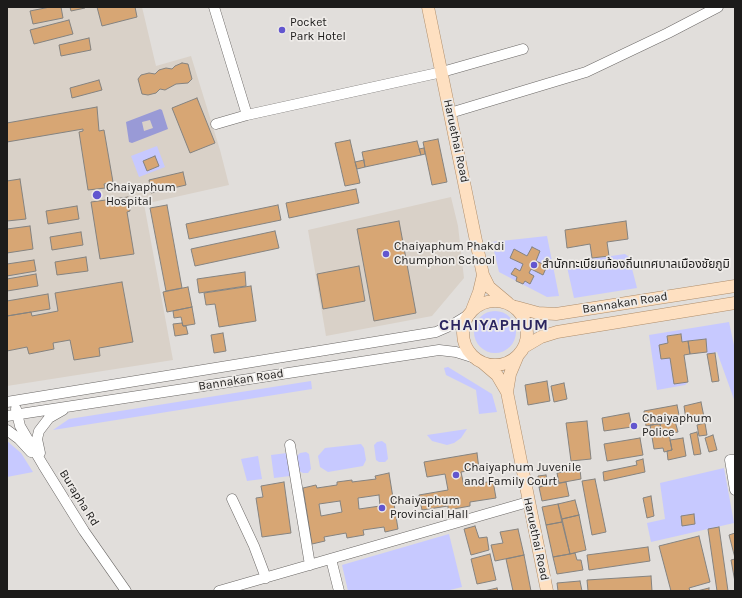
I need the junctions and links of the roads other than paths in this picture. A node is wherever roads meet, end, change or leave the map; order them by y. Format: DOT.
graph roads {
  1 [pos="214,7"];
  2 [pos="428,7"];
  3 [pos="718,7"];
  4 [pos="523,49"];
  5 [pos="442,72"];
  6 [pos="450,113"];
  7 [pos="247,115"];
  8 [pos="216,124"];
  9 [pos="483,275"];
  10 [pos="735,286"];
  11 [pos="735,303"];
  12 [pos="512,305"];
  13 [pos="471,312"];
  14 [pos="358,345"];
  15 [pos="522,351"];
  16 [pos="479,360"];
  17 [pos="360,362"];
  18 [pos="243,364"];
  19 [pos="246,380"];
  20 [pos="102,387"];
  21 [pos="507,392"];
  22 [pos="104,401"];
  23 [pos="11,402"];
  24 [pos="78,405"];
  25 [pos="12,415"];
  26 [pos="7,430"];
  27 [pos="290,445"];
  28 [pos="735,460"];
  29 [pos="43,465"];
  30 [pos="735,490"];
  31 [pos="232,499"];
  32 [pos="528,502"];
  33 [pos="331,559"];
  34 [pos="310,565"];
  35 [pos="266,578"];
  36 [pos="126,591"];
  37 [pos="219,591"];
  38 [pos="339,591"];
  39 [pos="547,591"];
  1 -- 7 [label="street"];
  2 -- 5 [label="main road, Haruethai Road"];
  3 -- 6 [label="street"];
  4 -- 5 [label="street"];
  5 -- 6 [label="main road, Haruethai Road"];
  5 -- 7 [label="street"];
  6 -- 9 [label="main road, Haruethai Road"];
  7 -- 8 [label="street"];
  9 -- 12 [label="main road, Haruethai Road"];
  9 -- 13 [label="main road, Haruethai Road"];
  10 -- 12 [label="main road, Bannakan Road"];
  11 -- 15 [label="main road, Bannakan Road"];
  12 -- 13 [label="main road"];
  12 -- 15 [label="main road"];
  13 -- 14 [label="street, Bannakan Road"];
  13 -- 16 [label="main road"];
  14 -- 17 [label="street"];
  14 -- 18 [label="street, Bannakan Road"];
  15 -- 16 [label="main road"];
  15 -- 21 [label="main road, Haruethai Road"];
  16 -- 17 [label="street, Bannakan Road"];
  16 -- 21 [label="main road, Haruethai Road"];
  17 -- 19 [label="street, Bannakan Road"];
  18 -- 19 [label="street"];
  18 -- 20 [label="street, Bannakan Road"];
  19 -- 22 [label="street, Bannakan Road"];
  20 -- 22 [label="street"];
  20 -- 23 [label="street, Bannakan Road"];
  21 -- 32 [label="main road, Haruethai Road"];
  22 -- 24 [label="street, Bannakan Road"];
  23 -- 25 [label="street, Burapha Rd"];
  24 -- 25 [label="street, Bannakan Road"];
  24 -- 29 [label="street"];
  25 -- 29 [label="street, Burapha Rd"];
  26 -- 29 [label="street"];
  27 -- 34 [label="street"];
  28 -- 30 [label="street"];
  29 -- 36 [label="street, Burapha Rd"];
  31 -- 35 [label="street"];
  32 -- 33 [label="street"];
  32 -- 39 [label="main road, Haruethai Road"];
  33 -- 34 [label="street"];
  33 -- 38 [label="street"];
  34 -- 35 [label="street"];
  35 -- 37 [label="street"];
}
